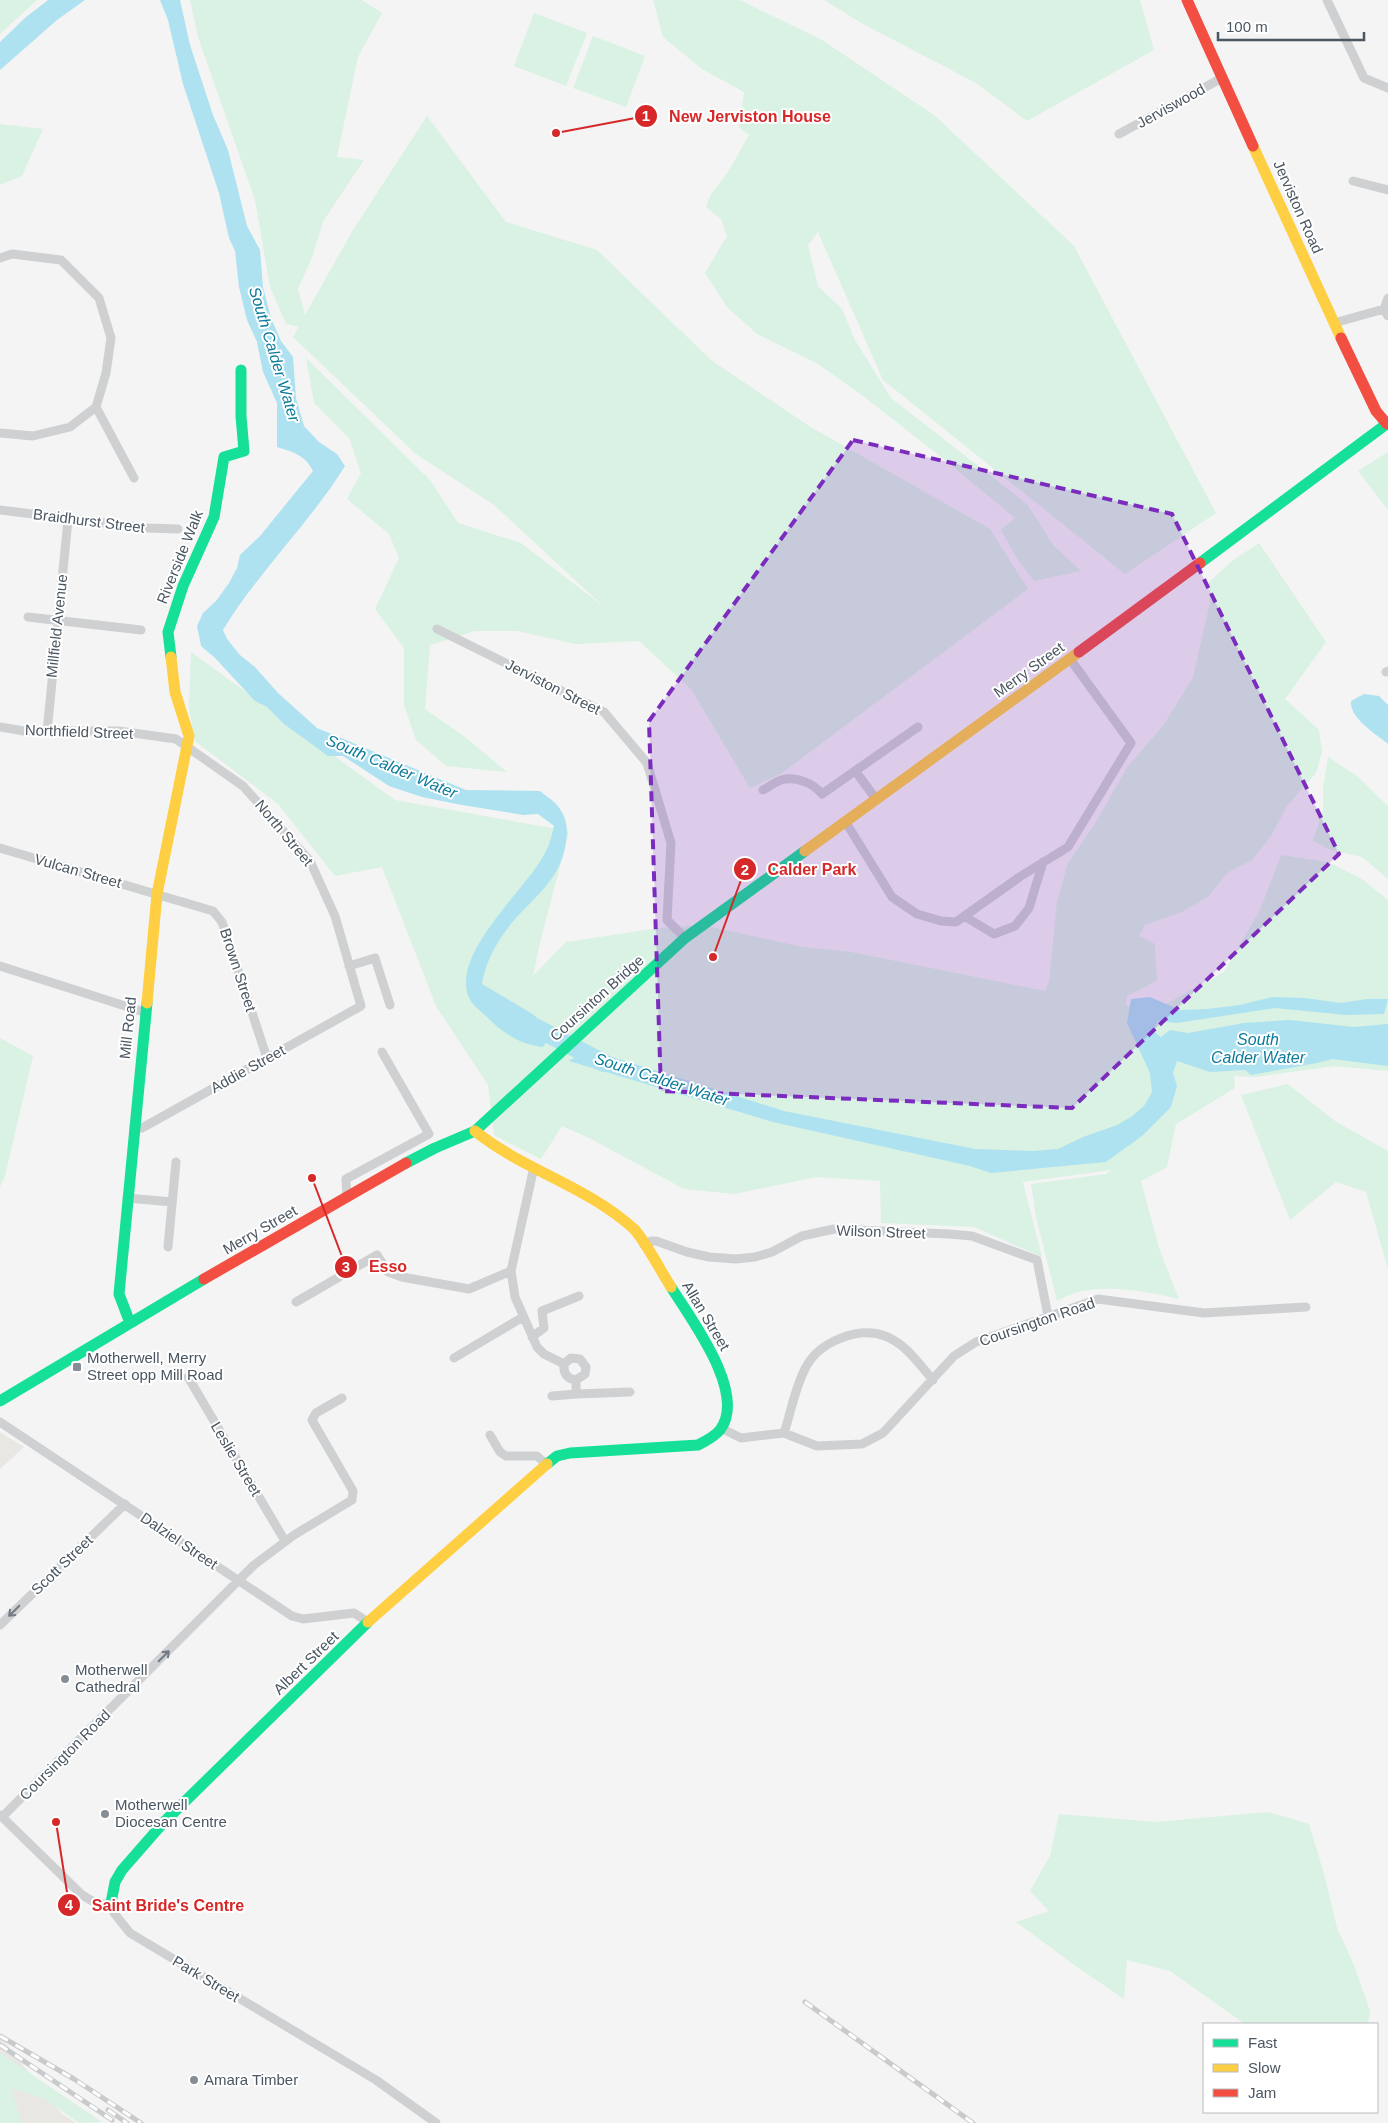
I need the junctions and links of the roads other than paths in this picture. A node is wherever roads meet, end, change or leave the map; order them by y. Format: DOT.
graph roads {
  1 [pos="1327,0"];
  2 [pos="1191,1"];
  3 [pos="1222,78"];
  4 [pos="1388,88"];
  5 [pos="1119,134"];
  6 [pos="1353,181"];
  7 [pos="1388,190"];
  8 [pos="0,258"];
  9 [pos="1388,298"];
  10 [pos="1386,312"];
  11 [pos="1334,323"];
  12 [pos="241,370"];
  13 [pos="96,407"];
  14 [pos="1387,423"];
  15 [pos="0,433"];
  16 [pos="134,478"];
  17 [pos="0,510"];
  18 [pos="68,520"];
  19 [pos="178,528"];
  20 [pos="28,617"];
  21 [pos="58,621"];
  22 [pos="437,629"];
  23 [pos="141,630"];
  24 [pos="1070,659"];
  25 [pos="0,726"];
  26 [pos="918,727"];
  27 [pos="46,732"];
  28 [pos="187,741"];
  29 [pos="856,772"];
  30 [pos="763,790"];
  31 [pos="876,799"];
  32 [pos="845,821"];
  33 [pos="0,848"];
  34 [pos="1043,862"];
  35 [pos="156,894"];
  36 [pos="964,916"];
  37 [pos="685,938"];
  38 [pos="0,966"];
  39 [pos="349,966"];
  40 [pos="390,1005"];
  41 [pos="361,1006"];
  42 [pos="144,1012"];
  43 [pos="382,1052"];
  44 [pos="267,1058"];
  45 [pos="529,1081"];
  46 [pos="134,1127"];
  47 [pos="475,1131"];
  48 [pos="176,1162"];
  49 [pos="534,1167"];
  50 [pos="127,1198"];
  51 [pos="347,1198"];
  52 [pos="172,1202"];
  53 [pos="644,1245"];
  54 [pos="168,1247"];
  55 [pos="511,1271"];
  56 [pos="579,1296"];
  57 [pos="296,1302"];
  58 [pos="1306,1307"];
  59 [pos="1048,1316"];
  60 [pos="524,1317"];
  61 [pos="130,1323"];
  62 [pos="532,1336"];
  63 [pos="454,1358"];
  64 [pos="564,1364"];
  65 [pos="188,1377"];
  66 [pos="576,1380"];
  67 [pos="933,1380"];
  68 [pos="630,1392"];
  69 [pos="576,1394"];
  70 [pos="552,1396"];
  71 [pos="342,1398"];
  72 [pos="0,1401"];
  73 [pos="0,1422"];
  74 [pos="721,1428"];
  75 [pos="784,1432"];
  76 [pos="490,1435"];
  77 [pos="546,1464"];
  78 [pos="125,1504"];
  79 [pos="285,1541"];
  80 [pos="238,1581"];
  81 [pos="368,1622"];
  82 [pos="0,1625"];
  83 [pos="1,1816"];
  84 [pos="111,1903"];
  85 [pos="436,2123"];
  1 -- 4 [label="street"];
  2 -- 3 [label="street, Jerviston Road"];
  3 -- 5 [label="street, Jerviswood"];
  3 -- 11 [label="street, Jerviston Road"];
  6 -- 7 [label="street"];
  8 -- 13 [label="street"];
  9 -- 10 [label="street"];
  10 -- 11 [label="street"];
  11 -- 14 [label="street, Jerviston Road"];
  12 -- 28 [label="street, Riverside Walk"];
  13 -- 15 [label="street"];
  13 -- 16 [label="street"];
  14 -- 24 [label="street, Merry Street"];
  17 -- 18 [label="street, Braidhurst Street"];
  18 -- 19 [label="street, Braidhurst Street"];
  18 -- 21 [label="street, Millfield Avenue"];
  20 -- 21 [label="street"];
  21 -- 23 [label="street"];
  21 -- 27 [label="street, Millfield Avenue"];
  22 -- 37 [label="street, Jerviston Street"];
  24 -- 31 [label="street, Merry Street"];
  24 -- 34 [label="street"];
  25 -- 27 [label="street, Northfield Street"];
  26 -- 29 [label="street"];
  27 -- 28 [label="street, Northfield Street"];
  28 -- 35 [label="street, Mill Road"];
  28 -- 39 [label="street, North Street"];
  29 -- 30 [label="street"];
  29 -- 31 [label="street"];
  31 -- 32 [label="street, Merry Street"];
  32 -- 36 [label="street"];
  32 -- 37 [label="street, Merry Street"];
  33 -- 35 [label="street, Vulcan Street"];
  34 -- 36 [label="street"];
  34 -- 36 [label="street"];
  35 -- 42 [label="street, Mill Road"];
  35 -- 44 [label="street, Brown Street"];
  37 -- 45 [label="street, Coursinton Bridge"];
  38 -- 42 [label="street"];
  39 -- 40 [label="street"];
  39 -- 41 [label="street, North Street"];
  41 -- 44 [label="street, Addie Street"];
  42 -- 46 [label="street, Mill Road"];
  43 -- 51 [label="street"];
  44 -- 46 [label="street, Addie Street"];
  45 -- 47 [label="street, Merry Street"];
  46 -- 50 [label="street, Mill Road"];
  47 -- 49 [label="street, Allan Street"];
  47 -- 51 [label="street, Merry Street"];
  48 -- 52 [label="street"];
  49 -- 53 [label="street, Allan Street"];
  49 -- 55 [label="street"];
  50 -- 52 [label="street"];
  50 -- 61 [label="street, Mill Road"];
  51 -- 61 [label="street, Merry Street"];
  52 -- 54 [label="street"];
  53 -- 59 [label="street, Wilson Street"];
  53 -- 74 [label="street, Allan Street"];
  55 -- 57 [label="street"];
  55 -- 60 [label="street"];
  56 -- 62 [label="street"];
  58 -- 59 [label="street, Coursington Road"];
  59 -- 67 [label="street, Coursington Road"];
  60 -- 62 [label="street"];
  60 -- 63 [label="street"];
  61 -- 72 [label="street, Merry Street"];
  62 -- 64 [label="street"];
  64 -- 66 [label="street"];
  64 -- 66 [label="street"];
  65 -- 79 [label="street, Leslie Street"];
  66 -- 69 [label="street"];
  67 -- 75 [label="street, Coursington Road"];
  67 -- 75 [label="street"];
  68 -- 69 [label="street"];
  69 -- 70 [label="street"];
  71 -- 79 [label="street, Coursington Road"];
  73 -- 78 [label="street, Dalziel Street"];
  74 -- 75 [label="street"];
  74 -- 77 [label="street"];
  76 -- 77 [label="street"];
  77 -- 81 [label="street, Albert Street"];
  78 -- 80 [label="street, Dalziel Street"];
  78 -- 82 [label="street, Scott Street, one-way"];
  79 -- 80 [label="street, Coursington Road"];
  80 -- 81 [label="street, Dalziel Street"];
  83 -- 80 [label="street, Coursington Road, one-way"];
  81 -- 84 [label="street, Albert Street"];
  83 -- 84 [label="street"];
  84 -- 85 [label="street, Park Street"];
}
